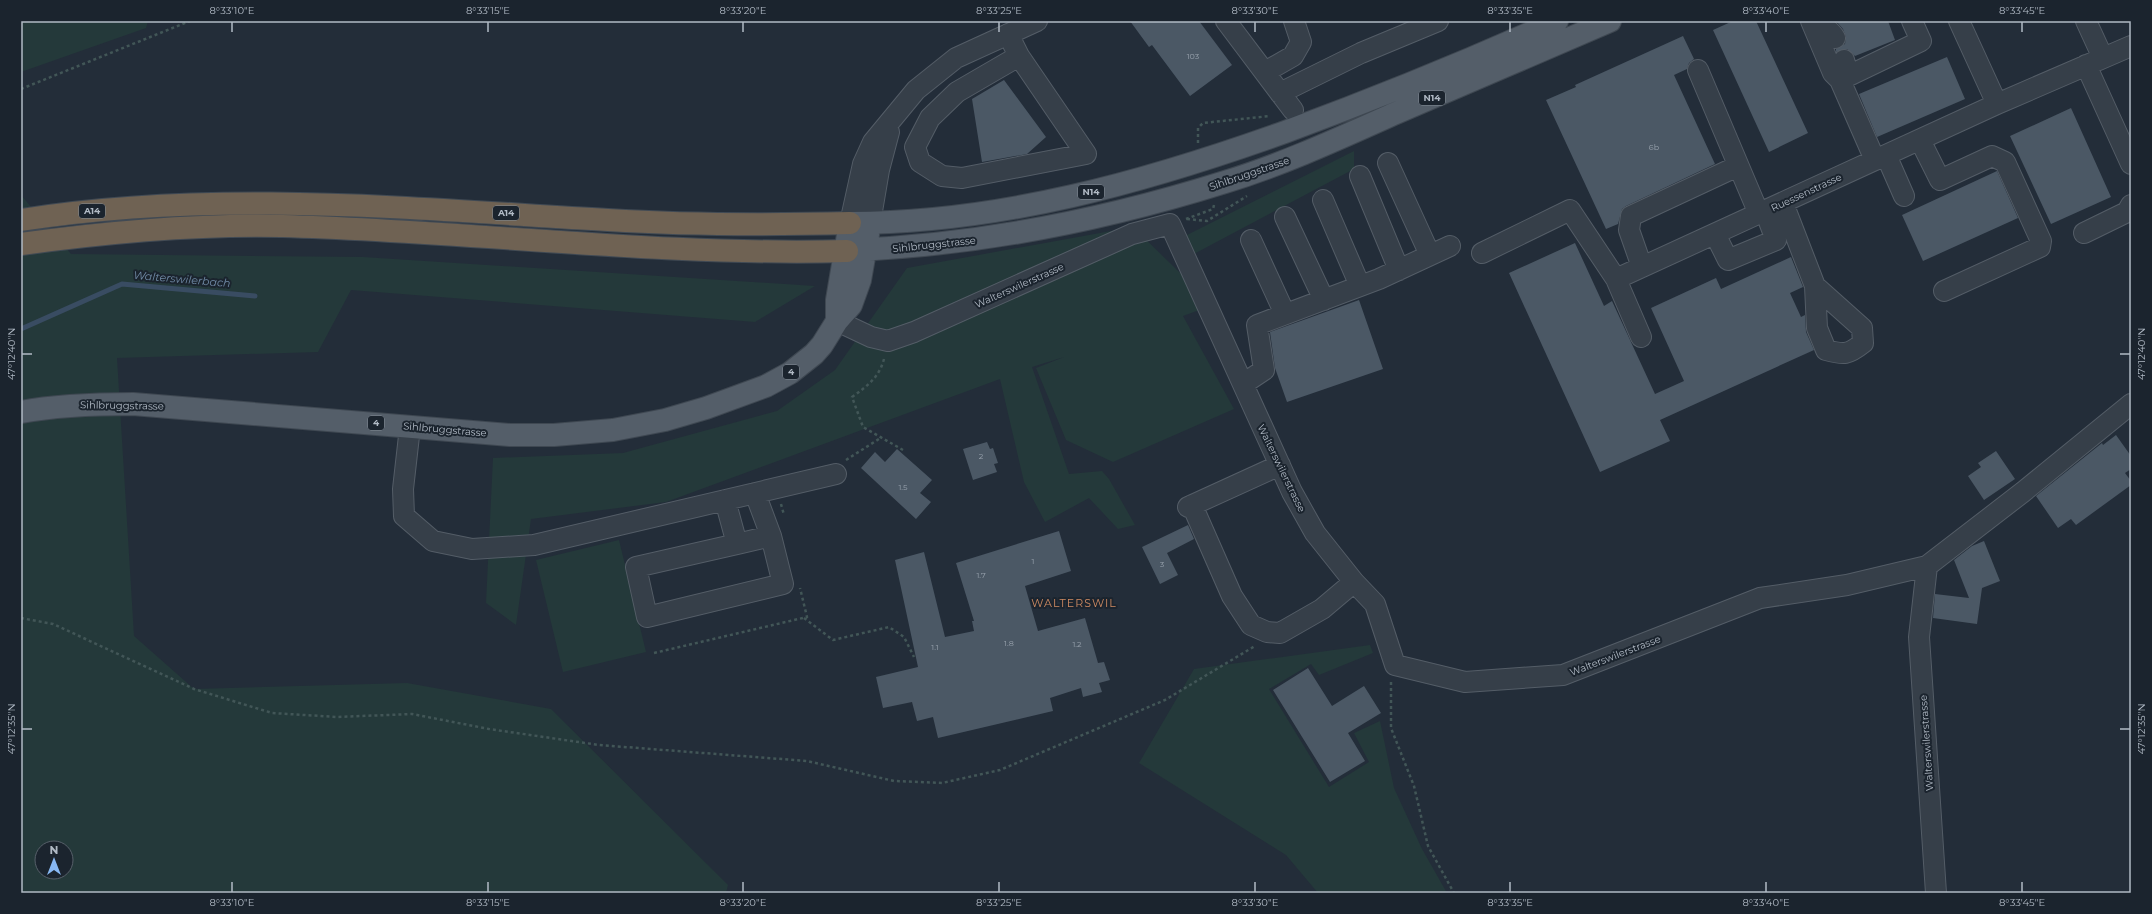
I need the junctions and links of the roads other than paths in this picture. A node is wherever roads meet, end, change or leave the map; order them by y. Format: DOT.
graph roads {
  1 [pos="1037,21"];
  2 [pos="1294,21"];
  3 [pos="1438,21"];
  4 [pos="1557,21"];
  5 [pos="1610,21"];
  6 [pos="1810,21"];
  7 [pos="1819,21"];
  8 [pos="1912,21"];
  9 [pos="1959,21"];
  10 [pos="2086,21"];
  11 [pos="1232,22"];
  12 [pos="1008,34"];
  13 [pos="1835,38"];
  14 [pos="2131,46"];
  15 [pos="1019,56"];
  16 [pos="1844,60"];
  17 [pos="2095,62"];
  18 [pos="1698,70"];
  19 [pos="1265,72"];
  20 [pos="1840,80"];
  21 [pos="1280,93"];
  22 [pos="1997,104"];
  23 [pos="1293,110"];
  24 [pos="1920,140"];
  25 [pos="1880,158"];
  26 [pos="1388,163"];
  27 [pos="2131,164"];
  28 [pos="1738,166"];
  29 [pos="1360,176"];
  30 [pos="1904,196"];
  31 [pos="1323,200"];
  32 [pos="1783,203"];
  33 [pos="2131,205"];
  34 [pos="1762,212"];
  35 [pos="1285,217"];
  36 [pos="21,220"];
  37 [pos="860,223"];
  38 [pos="2084,233"];
  39 [pos="1715,234"];
  40 [pos="1251,240"];
  41 [pos="21,244"];
  42 [pos="1450,246"];
  43 [pos="856,250"];
  44 [pos="1482,253"];
  45 [pos="1430,255"];
  46 [pos="1642,267"];
  47 [pos="1399,270"];
  48 [pos="1616,279"];
  49 [pos="1360,286"];
  50 [pos="1815,286"];
  51 [pos="1944,291"];
  52 [pos="1324,300"];
  53 [pos="1285,314"];
  54 [pos="837,321"];
  55 [pos="1641,337"];
  56 [pos="1243,384"];
  57 [pos="2131,404"];
  58 [pos="21,412"];
  59 [pos="410,426"];
  60 [pos="1280,465"];
  61 [pos="836,474"];
  62 [pos="755,493"];
  63 [pos="725,500"];
  64 [pos="772,536"];
  65 [pos="737,544"];
  66 [pos="1927,566"];
  67 [pos="1354,582"];
  68 [pos="1936,893"];
  1 -- 12 [label="street"];
  2 -- 19 [label="street"];
  3 -- 21 [label="street"];
  4 -- 37 [label="main road, N14"];
  5 -- 43 [label="main road, Sihlbruggstrasse / N14"];
  6 -- 20 [label="street"];
  7 -- 13 [label="street"];
  8 -- 20 [label="street"];
  9 -- 22 [label="street"];
  10 -- 17 [label="street"];
  11 -- 19 [label="street"];
  12 -- 15 [label="street"];
  12 -- 37 [label="street"];
  14 -- 17 [label="street, Ruessenstrasse"];
  15 -- 15 [label="street"];
  16 -- 20 [label="street"];
  17 -- 22 [label="street, Ruessenstrasse"];
  17 -- 27 [label="street"];
  18 -- 28 [label="street"];
  19 -- 21 [label="street"];
  20 -- 25 [label="street"];
  21 -- 23 [label="street"];
  22 -- 24 [label="street, Ruessenstrasse"];
  24 -- 25 [label="street, Ruessenstrasse"];
  24 -- 51 [label="street"];
  25 -- 30 [label="street"];
  25 -- 32 [label="street, Ruessenstrasse"];
  26 -- 45 [label="street"];
  28 -- 34 [label="street"];
  28 -- 46 [label="street"];
  29 -- 47 [label="street"];
  31 -- 49 [label="street"];
  32 -- 34 [label="street, Ruessenstrasse"];
  32 -- 50 [label="street"];
  33 -- 38 [label="street"];
  34 -- 39 [label="street, Ruessenstrasse"];
  34 -- 39 [label="street"];
  35 -- 52 [label="street"];
  36 -- 37 [label="highway, A14"];
  37 -- 43 [label="main road"];
  39 -- 46 [label="street, Ruessenstrasse"];
  40 -- 53 [label="street"];
  41 -- 43 [label="highway"];
  42 -- 45 [label="street"];
  43 -- 54 [label="main road"];
  44 -- 48 [label="street"];
  45 -- 47 [label="street"];
  46 -- 48 [label="street, Ruessenstrasse"];
  47 -- 49 [label="street"];
  48 -- 55 [label="street"];
  49 -- 52 [label="street"];
  52 -- 53 [label="street"];
  53 -- 56 [label="street"];
  54 -- 56 [label="street, Walterswilerstrasse"];
  54 -- 59 [label="main road, Sihlbruggstrasse / 4"];
  56 -- 60 [label="street, Walterswilerstrasse"];
  57 -- 66 [label="street"];
  58 -- 59 [label="main road, Sihlbruggstrasse / 4"];
  59 -- 63 [label="street"];
  60 -- 67 [label="street, Walterswilerstrasse"];
  60 -- 67 [label="street"];
  61 -- 62 [label="street"];
  62 -- 63 [label="street"];
  62 -- 64 [label="street"];
  63 -- 65 [label="street"];
  64 -- 65 [label="street"];
  64 -- 65 [label="street"];
  66 -- 67 [label="street, Walterswilerstrasse"];
  66 -- 68 [label="street, Walterswilerstrasse"];
}
